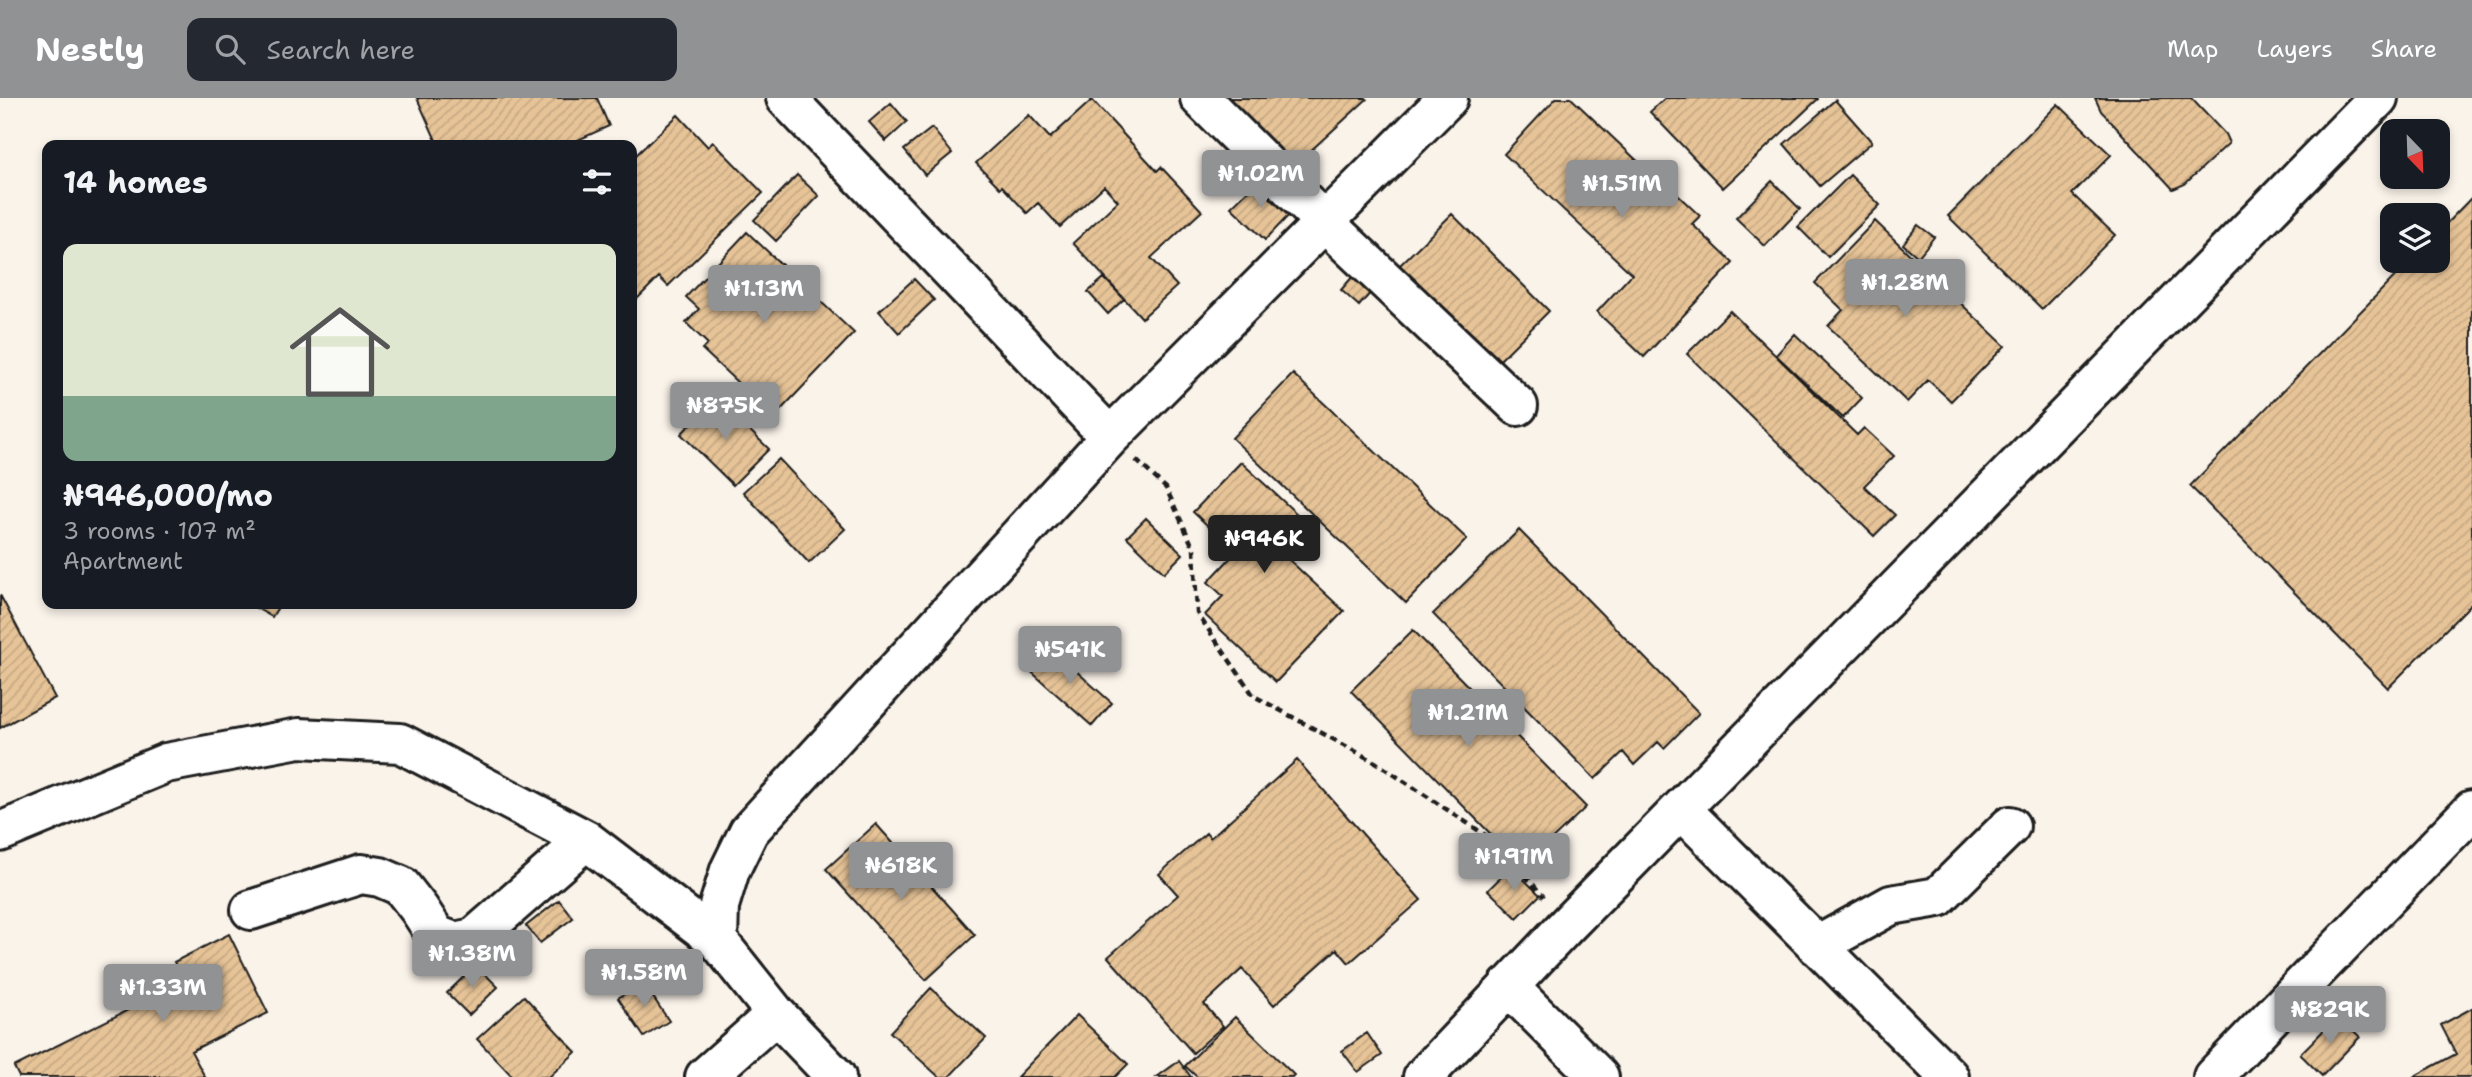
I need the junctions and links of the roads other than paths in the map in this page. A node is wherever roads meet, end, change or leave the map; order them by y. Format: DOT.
graph roads {
  1 [pos="786,98"];
  2 [pos="1200,98"];
  3 [pos="1448,98"];
  4 [pos="2378,98"];
  5 [pos="1324,222"];
  6 [pos="1518,406"];
  7 [pos="1110,437"];
  8 [pos="1681,809"];
  9 [pos="2472,810"];
  10 [pos="2010,827"];
  11 [pos="0,832"];
  12 [pos="586,840"];
  13 [pos="251,910"];
  14 [pos="718,941"];
  15 [pos="1817,946"];
  16 [pos="1508,986"];
  17 [pos="776,1014"];
  18 [pos="705,1077"];
  19 [pos="836,1077"];
  20 [pos="1423,1077"];
  21 [pos="1599,1077"];
  22 [pos="1949,1077"];
  23 [pos="2213,1077"];
  1 -- 7 [label="street"];
  2 -- 5 [label="street"];
  3 -- 5 [label="street"];
  4 -- 8 [label="street"];
  5 -- 6 [label="street"];
  5 -- 7 [label="street"];
  7 -- 14 [label="street"];
  8 -- 15 [label="street"];
  8 -- 16 [label="street"];
  9 -- 23 [label="street"];
  10 -- 15 [label="street"];
  11 -- 12 [label="street"];
  12 -- 13 [label="street"];
  12 -- 14 [label="street"];
  14 -- 17 [label="street"];
  15 -- 22 [label="street"];
  16 -- 20 [label="street"];
  16 -- 21 [label="street"];
  17 -- 18 [label="street"];
  17 -- 19 [label="street"];
}
